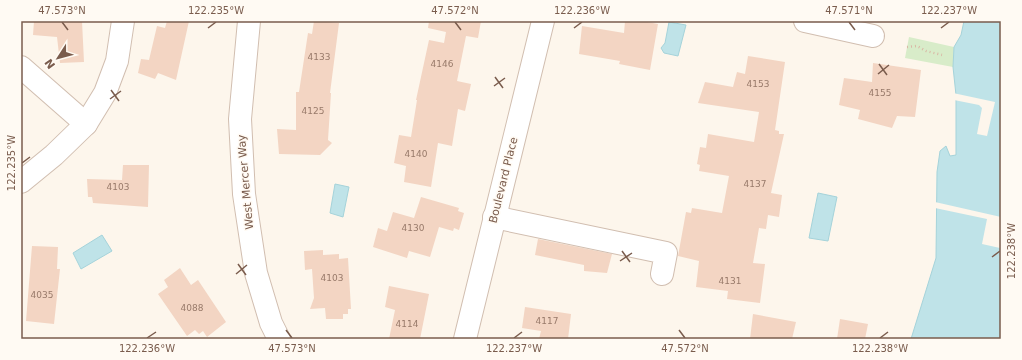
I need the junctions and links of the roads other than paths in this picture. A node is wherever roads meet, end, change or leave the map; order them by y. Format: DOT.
graph roads {
  1 [pos="123,21"];
  2 [pos="249,21"];
  3 [pos="543,21"];
  4 [pos="805,21"];
  5 [pos="868,28"];
  6 [pos="21,67"];
  7 [pos="86,124"];
  8 [pos="21,182"];
  9 [pos="494,217"];
  10 [pos="662,274"];
  11 [pos="280,339"];
  12 [pos="465,339"];
  1 -- 7 [label="street"];
  2 -- 11 [label="street, West Mercer Way"];
  3 -- 9 [label="street, Boulevard Place"];
  4 -- 5 [label="street"];
  6 -- 7 [label="street"];
  7 -- 8 [label="street"];
  9 -- 10 [label="street"];
  9 -- 12 [label="street, Boulevard Place"];
}
